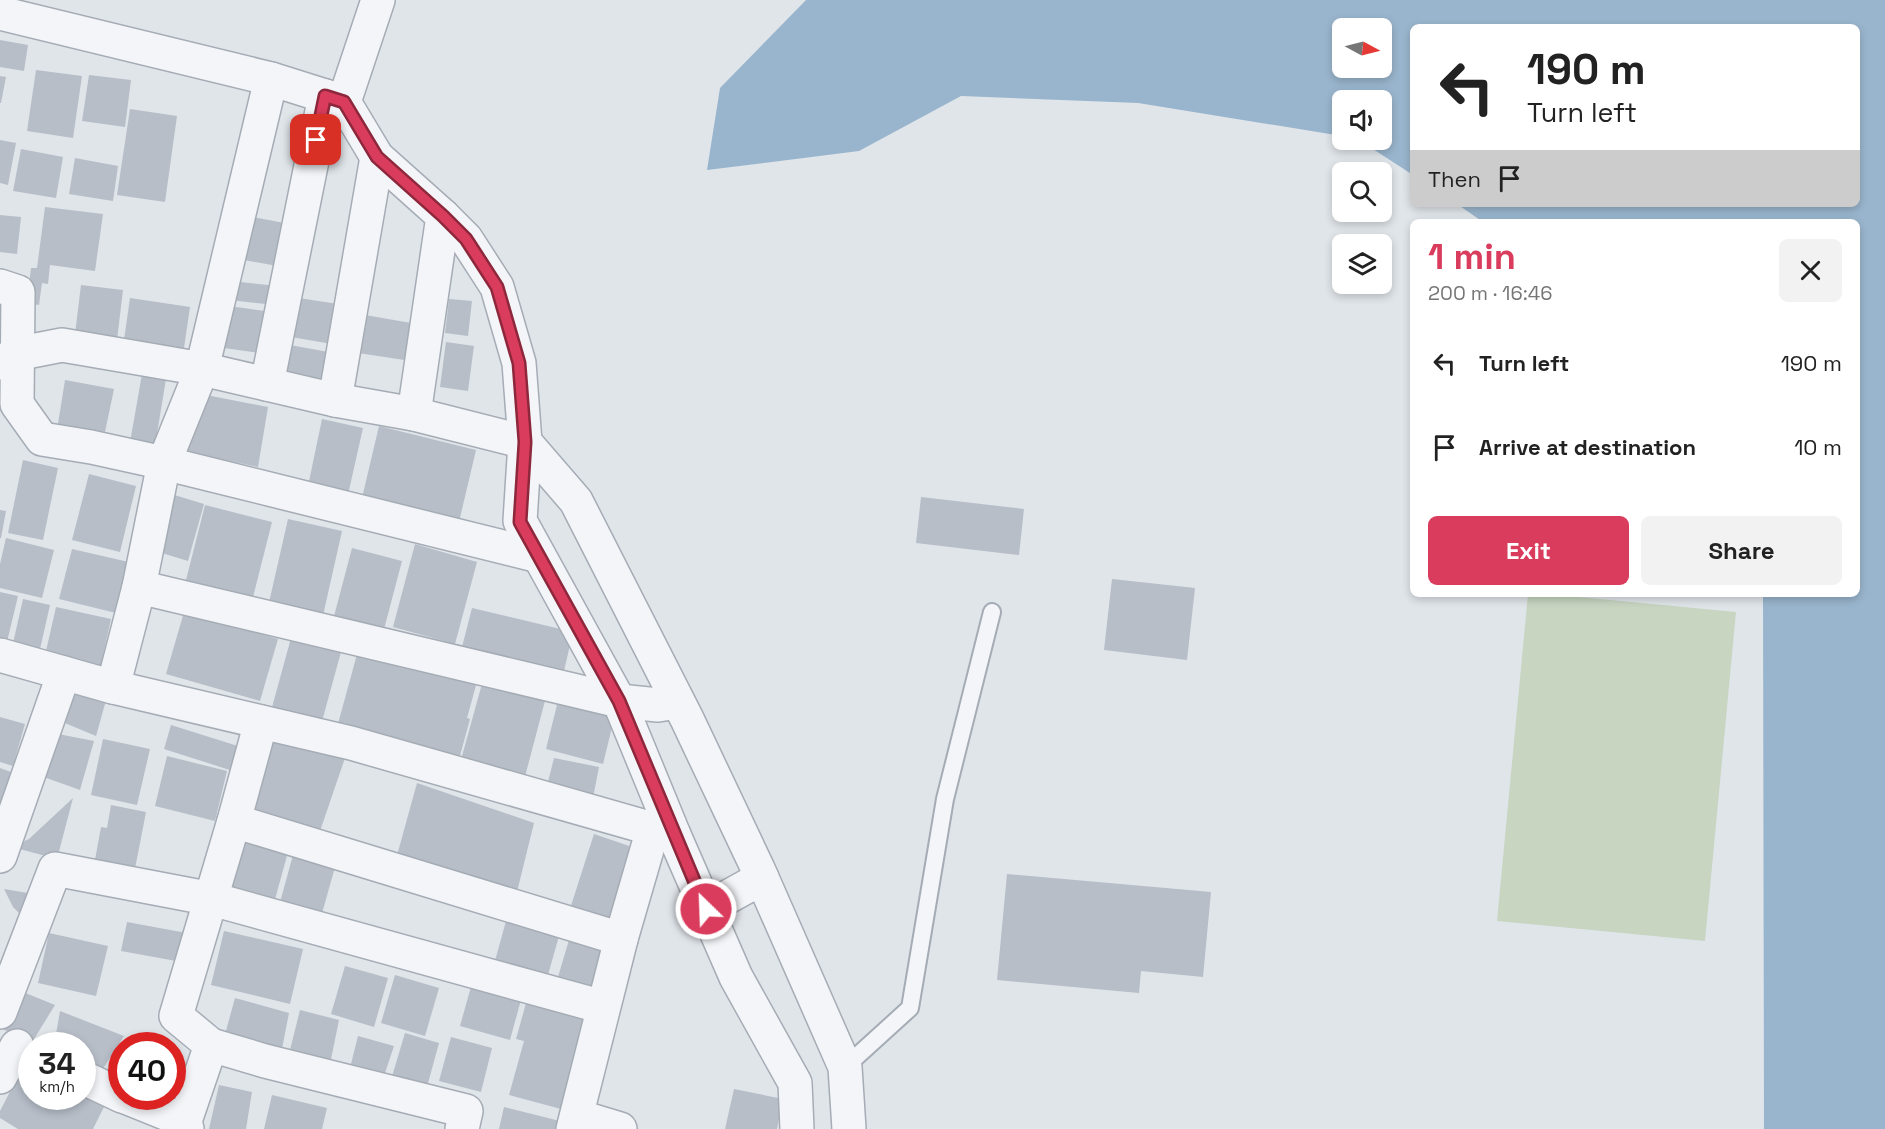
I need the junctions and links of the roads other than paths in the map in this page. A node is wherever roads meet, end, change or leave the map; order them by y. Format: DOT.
graph roads {
  1 [pos="378,0"];
  2 [pos="0,13"];
  3 [pos="271,79"];
  4 [pos="334,99"];
  5 [pos="377,157"];
  6 [pos="443,216"];
  7 [pos="0,286"];
  8 [pos="8,358"];
  9 [pos="202,369"];
  10 [pos="267,384"];
  11 [pos="335,400"];
  12 [pos="414,414"];
  13 [pos="525,442"];
  14 [pos="164,463"];
  15 [pos="539,556"];
  16 [pos="139,586"];
  17 [pos="992,612"];
  18 [pos="0,655"];
  19 [pos="64,673"];
  20 [pos="112,687"];
  21 [pos="619,701"];
  22 [pos="678,702"];
  23 [pos="261,722"];
  24 [pos="234,821"];
  25 [pos="663,832"];
  26 [pos="0,856"];
  27 [pos="762,878"];
  28 [pos="212,899"];
  29 [pos="706,909"];
  30 [pos="621,939"];
  31 [pos="603,1007"];
  32 [pos="0,1012"];
  33 [pos="211,1045"];
  34 [pos="16,1046"];
  35 [pos="844,1067"];
  36 [pos="0,1077"];
  37 [pos="140,1110"];
  38 [pos="575,1123"];
  39 [pos="186,1125"];
  40 [pos="462,1129"];
  41 [pos="620,1129"];
  42 [pos="797,1129"];
  43 [pos="849,1129"];
  1 -- 4 [label="street"];
  2 -- 3 [label="street"];
  3 -- 4 [label="street"];
  3 -- 9 [label="street"];
  4 -- 5 [label="street"];
  4 -- 10 [label="street"];
  5 -- 6 [label="street"];
  5 -- 11 [label="street"];
  6 -- 12 [label="street"];
  6 -- 13 [label="street"];
  7 -- 8 [label="street"];
  8 -- 9 [label="street"];
  8 -- 14 [label="street"];
  9 -- 10 [label="street"];
  9 -- 14 [label="street"];
  10 -- 11 [label="street"];
  11 -- 12 [label="street"];
  12 -- 13 [label="street"];
  13 -- 15 [label="street"];
  13 -- 22 [label="street"];
  14 -- 15 [label="street"];
  14 -- 16 [label="street"];
  15 -- 21 [label="street"];
  16 -- 20 [label="street"];
  16 -- 21 [label="street"];
  17 -- 35 [label="lane"];
  18 -- 19 [label="street"];
  19 -- 20 [label="street"];
  19 -- 26 [label="street"];
  20 -- 23 [label="street"];
  21 -- 22 [label="street"];
  21 -- 25 [label="street"];
  22 -- 27 [label="street"];
  23 -- 24 [label="street"];
  23 -- 25 [label="street"];
  24 -- 28 [label="street"];
  24 -- 30 [label="street"];
  25 -- 29 [label="street"];
  25 -- 30 [label="street"];
  27 -- 29 [label="street"];
  27 -- 35 [label="street"];
  28 -- 31 [label="street"];
  28 -- 32 [label="street"];
  28 -- 33 [label="street"];
  29 -- 42 [label="street"];
  30 -- 31 [label="street"];
  31 -- 38 [label="street"];
  33 -- 39 [label="street"];
  33 -- 40 [label="street"];
  34 -- 36 [label="street"];
  35 -- 43 [label="street"];
  37 -- 39 [label="street"];
  38 -- 41 [label="street"];
}
